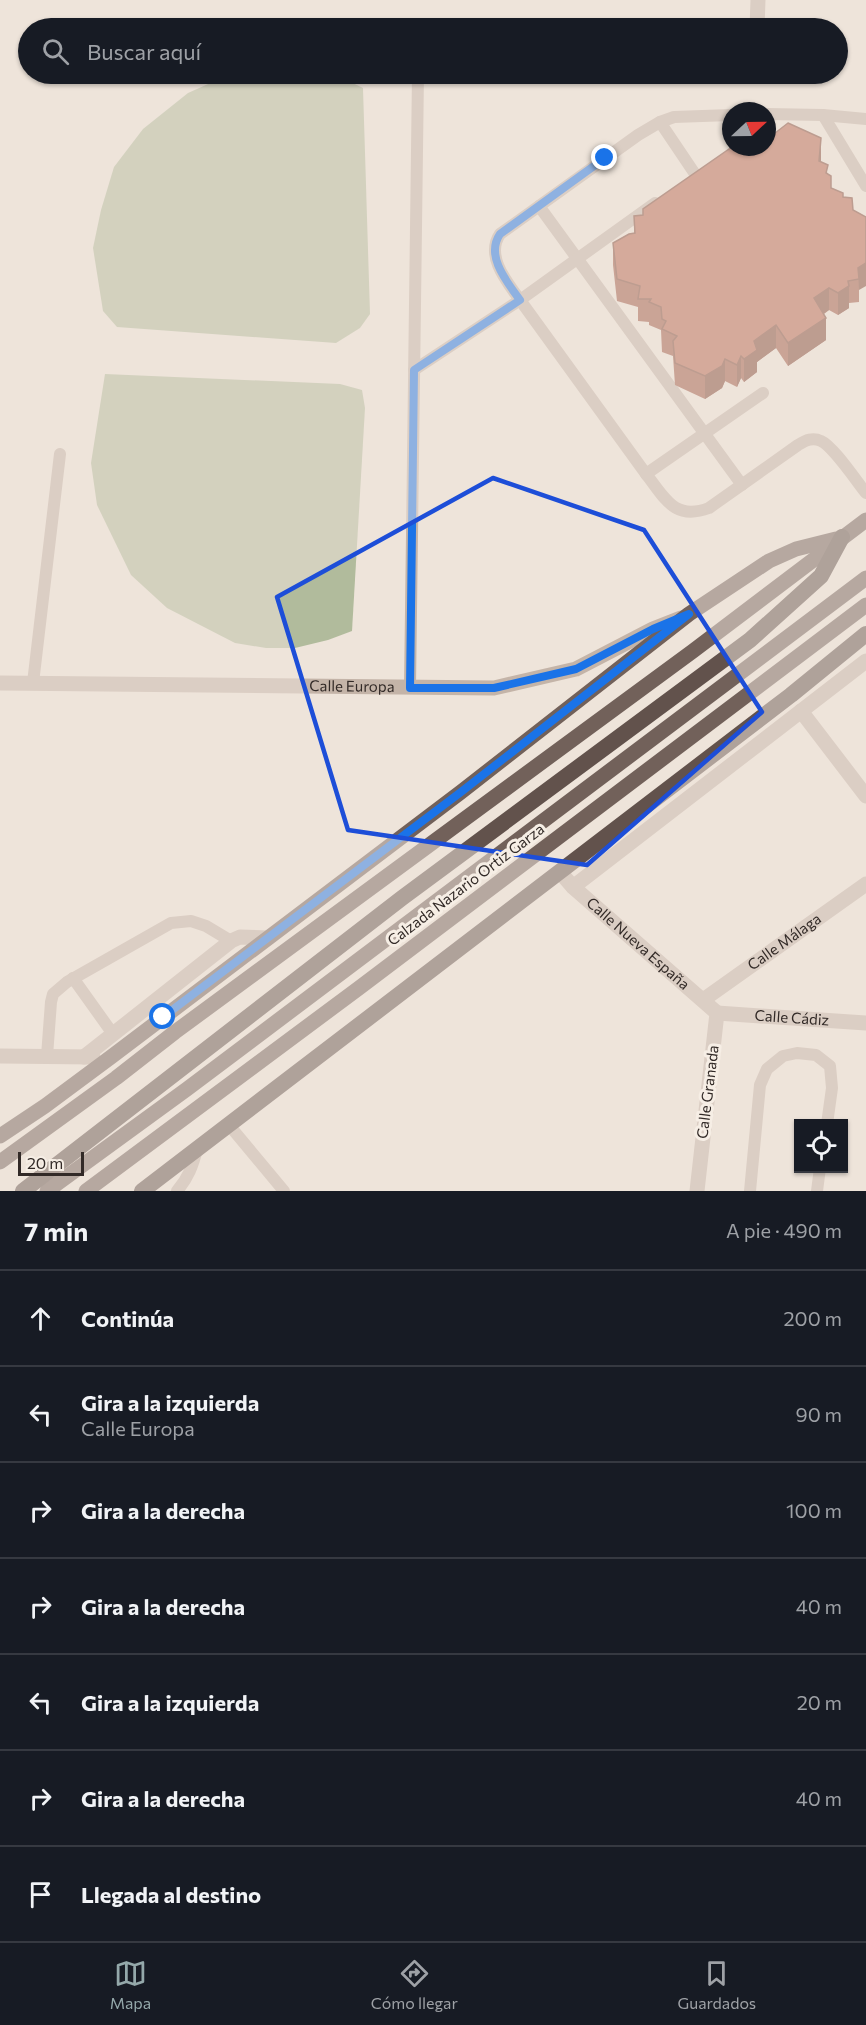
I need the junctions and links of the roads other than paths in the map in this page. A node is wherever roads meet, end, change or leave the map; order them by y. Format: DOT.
graph roads {
  1 [pos="758,0"];
  2 [pos="757,18"];
  3 [pos="418,84"];
  4 [pos="776,113"];
  5 [pos="783,113"];
  6 [pos="722,115"];
  7 [pos="823,115"];
  8 [pos="776,118"];
  9 [pos="866,119"];
  10 [pos="660,122"];
  11 [pos="695,174"];
  12 [pos="866,186"];
  13 [pos="668,194"];
  14 [pos="539,206"];
  15 [pos="578,259"];
  16 [pos="520,300"];
  17 [pos="414,370"];
  18 [pos="762,393"];
  19 [pos="704,432"];
  20 [pos="60,454"];
  21 [pos="646,474"];
  22 [pos="742,485"];
  23 [pos="866,493"];
  24 [pos="866,520"];
  25 [pos="842,537"];
  26 [pos="866,578"];
  27 [pos="866,605"];
  28 [pos="689,614"];
  29 [pos="866,634"];
  30 [pos="866,661"];
  31 [pos="0,683"];
  32 [pos="33,683"];
  33 [pos="410,688"];
  34 [pos="801,711"];
  35 [pos="866,796"];
  36 [pos="560,872"];
  37 [pos="866,884"];
  38 [pos="573,886"];
  39 [pos="268,938"];
  40 [pos="231,941"];
  41 [pos="73,978"];
  42 [pos="703,1000"];
  43 [pos="717,1013"];
  44 [pos="866,1023"];
  45 [pos="113,1034"];
  46 [pos="0,1056"];
  47 [pos="47,1056"];
  48 [pos="84,1057"];
  49 [pos="111,1057"];
  50 [pos="828,1119"];
  51 [pos="229,1125"];
  52 [pos="0,1136"];
  53 [pos="197,1149"];
  54 [pos="0,1162"];
  55 [pos="819,1173"];
  56 [pos="23,1191"];
  57 [pos="47,1191"];
  58 [pos="86,1191"];
  59 [pos="142,1191"];
  60 [pos="177,1191"];
  61 [pos="284,1191"];
  62 [pos="697,1191"];
  63 [pos="750,1191"];
  64 [pos="817,1191"];
  1 -- 2 [label="street"];
  3 -- 17 [label="lane"];
  4 -- 5 [label="lane"];
  5 -- 7 [label="lane"];
  5 -- 8 [label="lane"];
  6 -- 10 [label="lane"];
  7 -- 9 [label="lane"];
  7 -- 12 [label="lane"];
  10 -- 11 [label="lane"];
  10 -- 14 [label="lane"];
  13 -- 15 [label="lane"];
  14 -- 15 [label="lane"];
  14 -- 16 [label="lane"];
  15 -- 16 [label="lane"];
  15 -- 19 [label="lane"];
  16 -- 17 [label="lane"];
  16 -- 21 [label="lane"];
  17 -- 33 [label="lane"];
  18 -- 19 [label="lane"];
  19 -- 21 [label="lane"];
  19 -- 22 [label="lane"];
  20 -- 32 [label="lane"];
  21 -- 22 [label="lane"];
  22 -- 23 [label="lane"];
  24 -- 25 [label="main road"];
  25 -- 28 [label="main road"];
  25 -- 54 [label="main road"];
  25 -- 56 [label="highway"];
  26 -- 57 [label="main road"];
  27 -- 58 [label="main road, Calzada Nazario Ortiz Garza"];
  28 -- 33 [label="street, Calle Europa"];
  28 -- 39 [label="main road"];
  29 -- 36 [label="highway"];
  30 -- 34 [label="street"];
  31 -- 32 [label="street, Calle Europa"];
  32 -- 33 [label="street, Calle Europa"];
  34 -- 35 [label="street"];
  34 -- 38 [label="street"];
  36 -- 38 [label="street, Calle Nueva España"];
  36 -- 51 [label="highway"];
  37 -- 42 [label="street, Calle Málaga"];
  38 -- 42 [label="street, Calle Nueva España"];
  39 -- 40 [label="street"];
  39 -- 49 [label="main road"];
  40 -- 41 [label="lane"];
  40 -- 45 [label="street"];
  41 -- 45 [label="lane"];
  41 -- 47 [label="lane"];
  42 -- 43 [label="street"];
  43 -- 44 [label="street, Calle Cádiz"];
  43 -- 62 [label="street, Calle Granada"];
  45 -- 48 [label="street"];
  46 -- 47 [label="street"];
  47 -- 48 [label="street"];
  48 -- 49 [label="street"];
  49 -- 52 [label="main road"];
  50 -- 63 [label="lane"];
  51 -- 53 [label="highway"];
  51 -- 61 [label="lane"];
  53 -- 59 [label="highway"];
  53 -- 60 [label="lane"];
  55 -- 64 [label="lane"];
}
